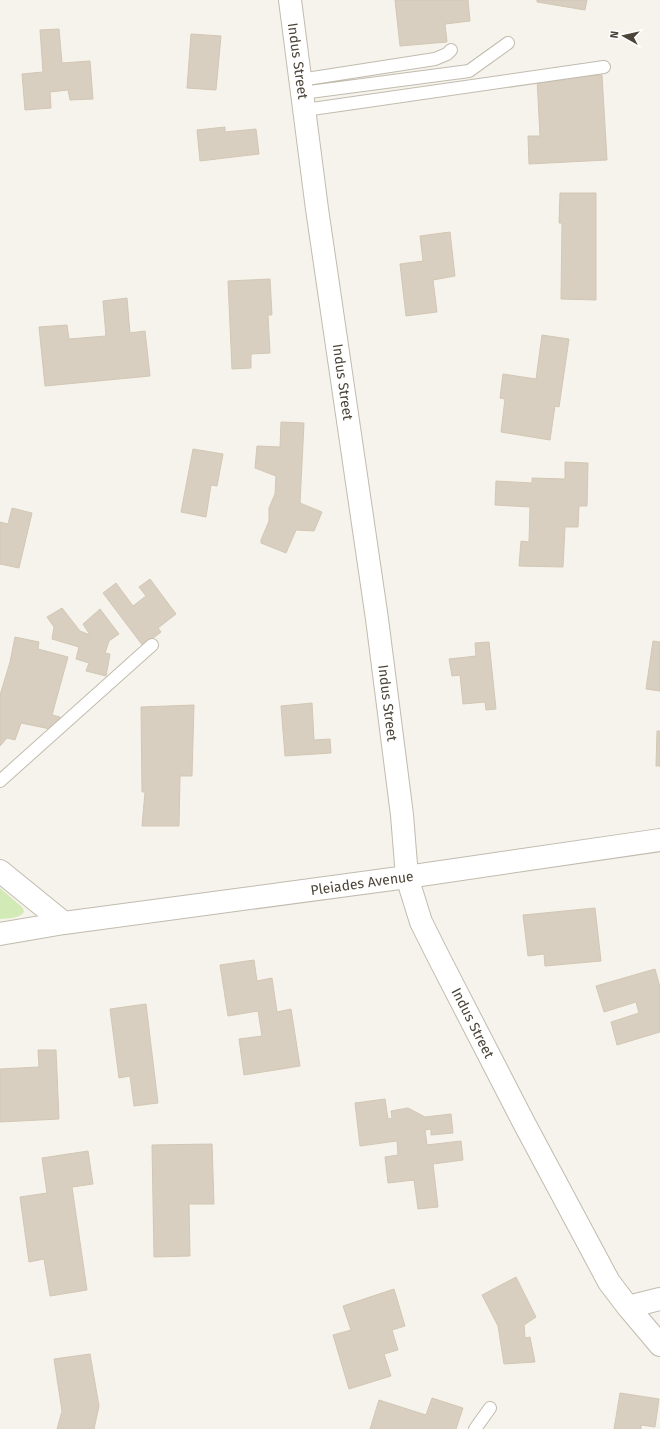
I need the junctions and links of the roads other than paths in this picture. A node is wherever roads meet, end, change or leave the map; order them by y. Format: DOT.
graph roads {
  1 [pos="290,0"];
  2 [pos="508,43"];
  3 [pos="451,50"];
  4 [pos="604,67"];
  5 [pos="302,94"];
  6 [pos="152,645"];
  7 [pos="0,781"];
  8 [pos="660,840"];
  9 [pos="0,871"];
  10 [pos="407,877"];
  11 [pos="64,923"];
  12 [pos="0,934"];
  13 [pos="660,1299"];
  14 [pos="628,1307"];
  15 [pos="660,1345"];
  16 [pos="490,1408"];
  17 [pos="475,1429"];
  1 -- 5 [label="street, Indus Street"];
  2 -- 5 [label="lane"];
  3 -- 5 [label="lane"];
  4 -- 5 [label="lane"];
  5 -- 10 [label="street, Indus Street"];
  6 -- 7 [label="lane"];
  8 -- 10 [label="street, Pleiades Avenue"];
  9 -- 11 [label="street"];
  10 -- 11 [label="street, Pleiades Avenue"];
  10 -- 14 [label="street, Indus Street"];
  11 -- 12 [label="street, Pleiades Avenue"];
  13 -- 14 [label="street"];
  14 -- 15 [label="street, Indus Street"];
  16 -- 17 [label="lane"];
}
